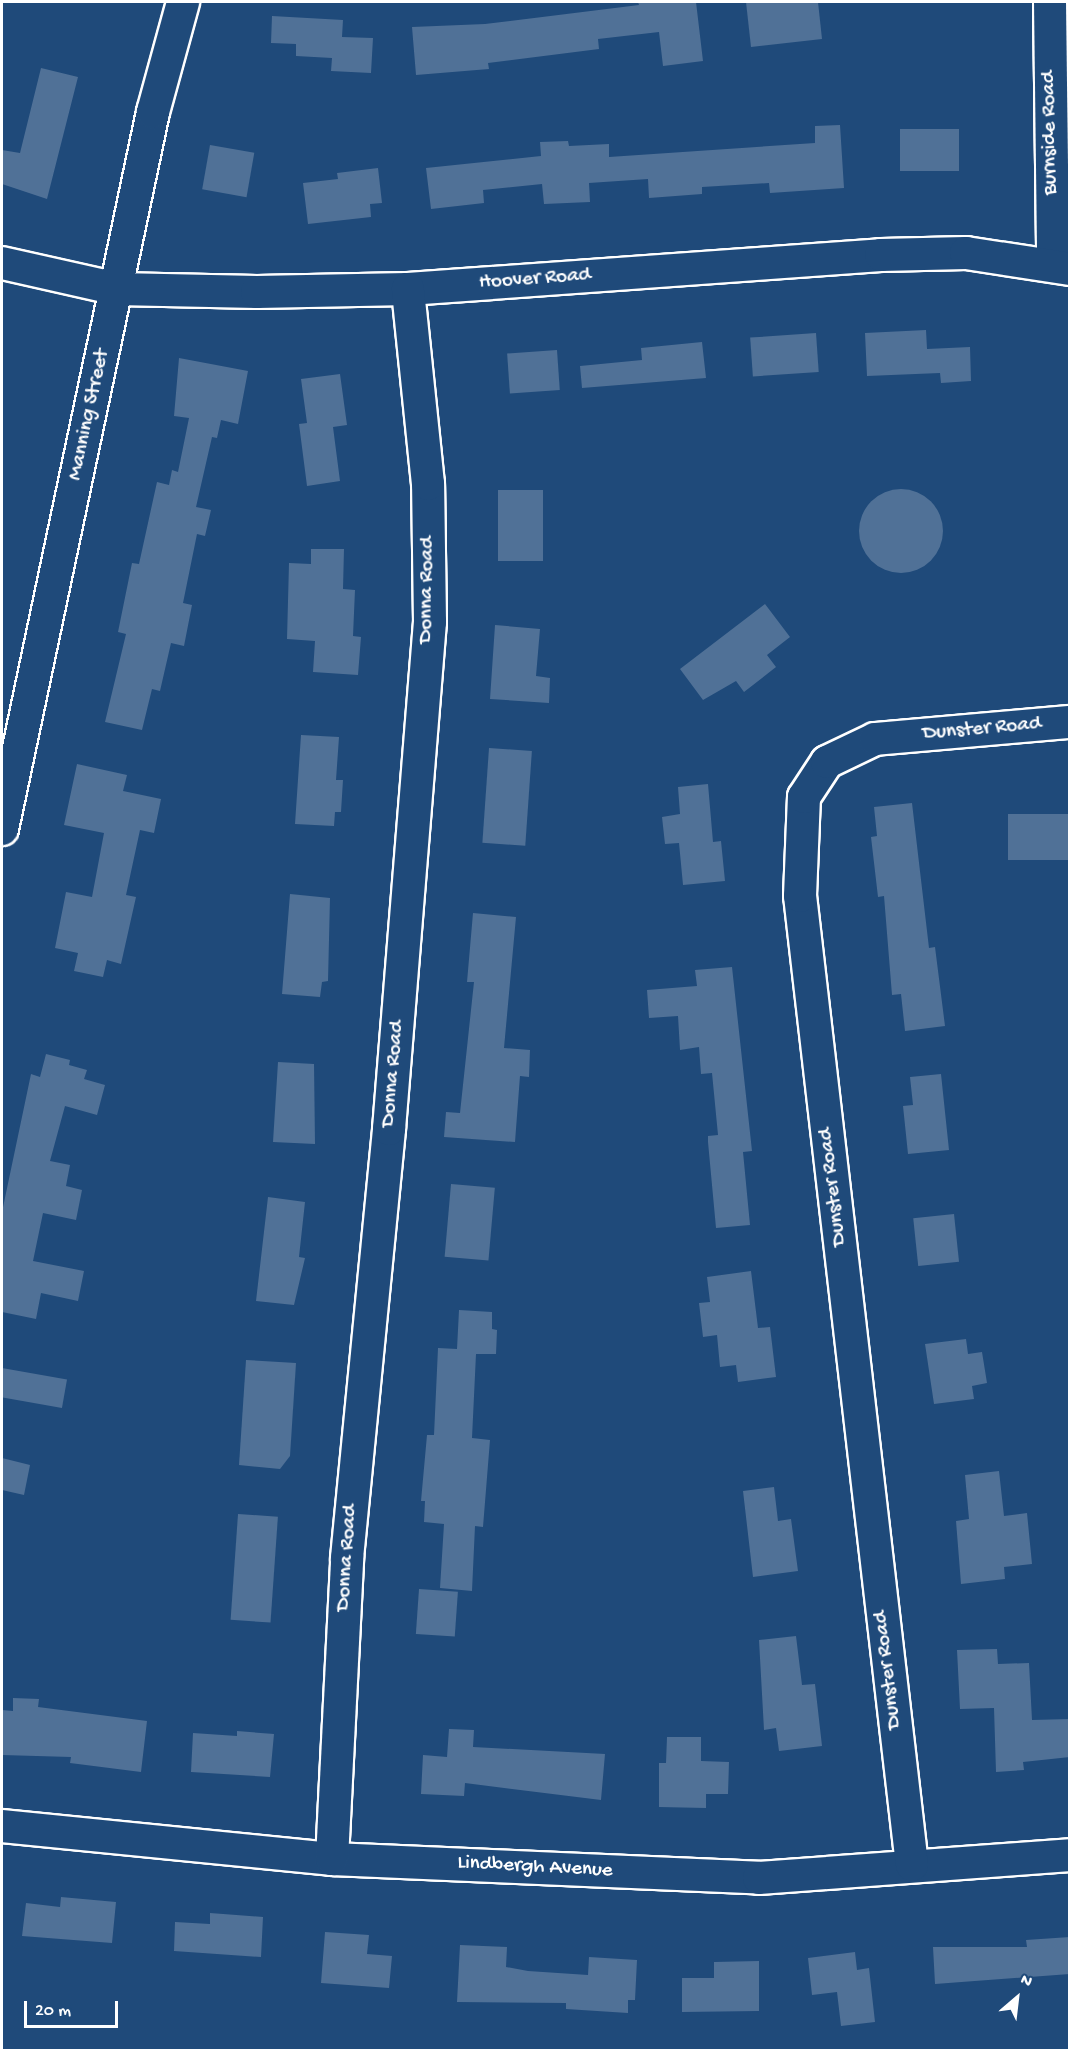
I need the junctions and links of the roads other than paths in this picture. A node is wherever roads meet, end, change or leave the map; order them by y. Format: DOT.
graph roads {
  1 [pos="183,2"];
  2 [pos="1050,2"];
  3 [pos="2,263"];
  4 [pos="1061,266"];
  5 [pos="117,289"];
  6 [pos="408,289"];
  7 [pos="1070,722"];
  8 [pos="7,773"];
  9 [pos="2,829"];
  10 [pos="2,1826"];
  11 [pos="1070,1855"];
  12 [pos="332,1859"];
  13 [pos="912,1864"];
  1 -- 5 [label="street, Manning Street"];
  2 -- 4 [label="street, Burnside Road"];
  3 -- 5 [label="street, Hoover Road"];
  4 -- 6 [label="street, Hoover Road"];
  5 -- 6 [label="street, Hoover Road"];
  5 -- 8 [label="street, Manning Street"];
  6 -- 12 [label="street, Donna Road"];
  7 -- 13 [label="street, Dunster Road"];
  8 -- 9 [label="street, Manning Street"];
  10 -- 12 [label="street, Lindbergh Avenue"];
  11 -- 13 [label="street, Lindbergh Avenue"];
  12 -- 13 [label="street, Lindbergh Avenue"];
}
